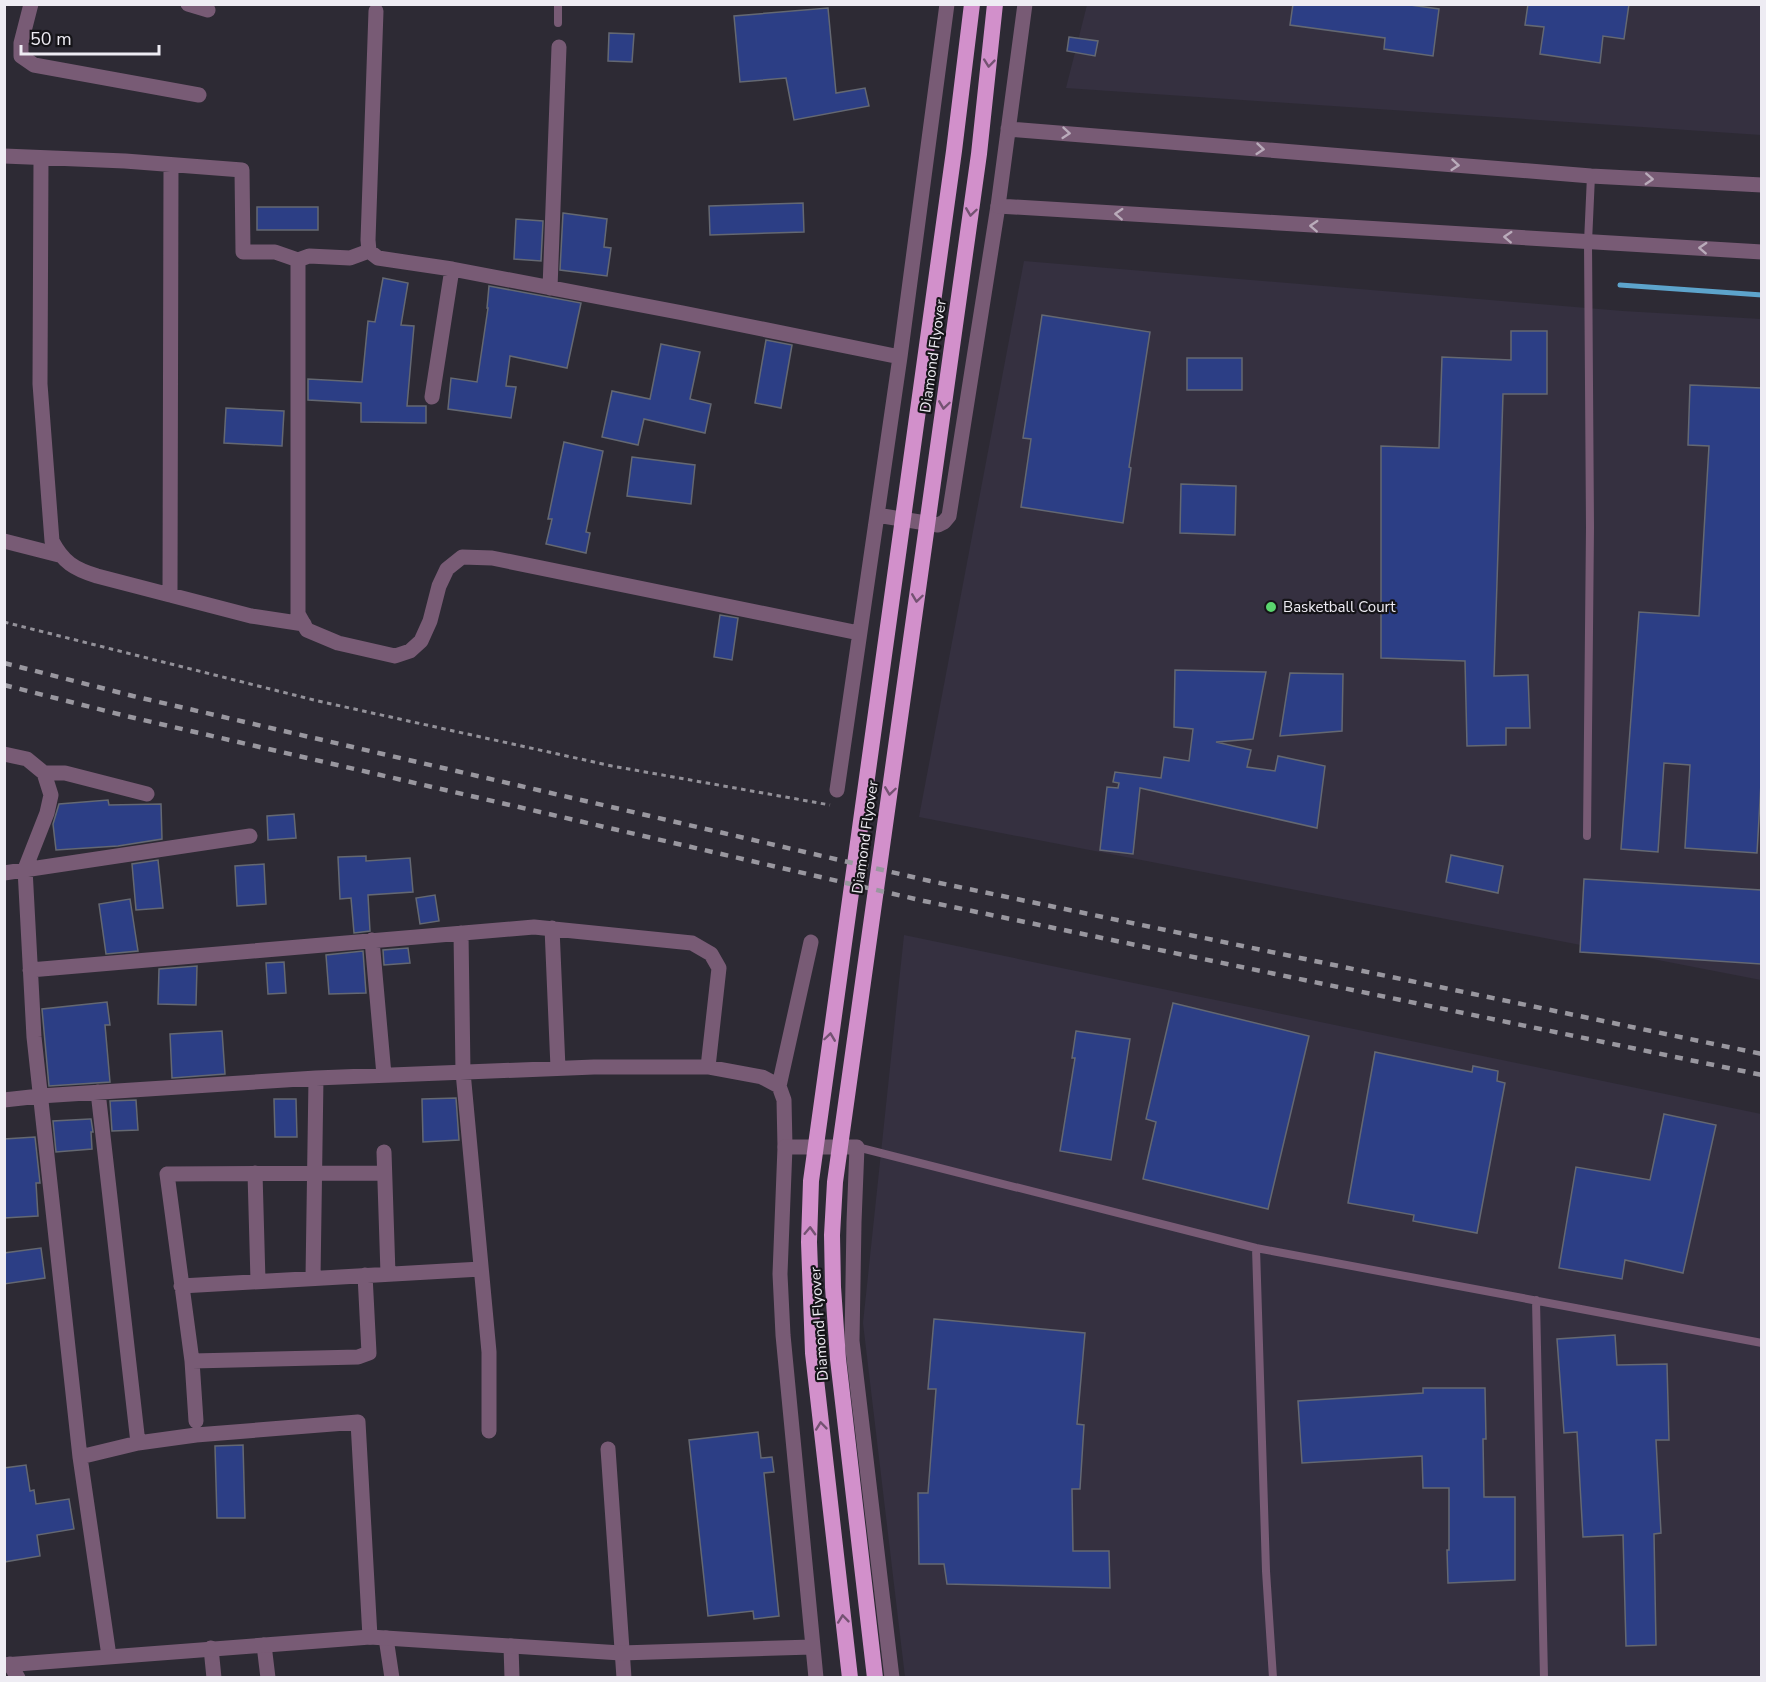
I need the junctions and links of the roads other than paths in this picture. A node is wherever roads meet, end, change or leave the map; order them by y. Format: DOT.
graph roads {
  1 [pos="31,4"];
  2 [pos="188,4"];
  3 [pos="558,4"];
  4 [pos="947,4"];
  5 [pos="972,4"];
  6 [pos="995,4"];
  7 [pos="1025,4"];
  8 [pos="208,10"];
  9 [pos="375,10"];
  10 [pos="558,23"];
  11 [pos="559,47"];
  12 [pos="199,95"];
  13 [pos="1008,129"];
  14 [pos="4,156"];
  15 [pos="41,158"];
  16 [pos="171,165"];
  17 [pos="1591,176"];
  18 [pos="1761,185"];
  19 [pos="998,207"];
  20 [pos="1588,242"];
  21 [pos="369,251"];
  22 [pos="1761,252"];
  23 [pos="298,260"];
  24 [pos="452,269"];
  25 [pos="550,288"];
  26 [pos="900,357"];
  27 [pos="432,397"];
  28 [pos="877,515"];
  29 [pos="4,541"];
  30 [pos="59,555"];
  31 [pos="170,595"];
  32 [pos="304,624"];
  33 [pos="859,633"];
  34 [pos="4,754"];
  35 [pos="44,773"];
  36 [pos="837,790"];
  37 [pos="147,794"];
  38 [pos="250,836"];
  39 [pos="1587,836"];
  40 [pos="25,869"];
  41 [pos="4,873"];
  42 [pos="552,928"];
  43 [pos="461,933"];
  44 [pos="372,940"];
  45 [pos="811,942"];
  46 [pos="30,970"];
  47 [pos="708,1067"];
  48 [pos="558,1068"];
  49 [pos="464,1072"];
  50 [pos="384,1075"];
  51 [pos="316,1078"];
  52 [pos="779,1086"];
  53 [pos="98,1092"];
  54 [pos="40,1096"];
  55 [pos="4,1100"];
  56 [pos="785,1147"];
  57 [pos="858,1147"];
  58 [pos="384,1152"];
  59 [pos="255,1173"];
  60 [pos="315,1173"];
  61 [pos="384,1173"];
  62 [pos="1256,1248"];
  63 [pos="481,1269"];
  64 [pos="388,1274"];
  65 [pos="365,1275"];
  66 [pos="313,1278"];
  67 [pos="258,1281"];
  68 [pos="181,1286"];
  69 [pos="1536,1300"];
  70 [pos="1761,1343"];
  71 [pos="192,1361"];
  72 [pos="196,1421"];
  73 [pos="489,1431"];
  74 [pos="138,1443"];
  75 [pos="608,1449"];
  76 [pos="80,1457"];
  77 [pos="370,1637"];
  78 [pos="386,1638"];
  79 [pos="264,1645"];
  80 [pos="511,1646"];
  81 [pos="812,1647"];
  82 [pos="211,1648"];
  83 [pos="621,1653"];
  84 [pos="108,1656"];
  85 [pos="11,1669"];
  86 [pos="214,1677"];
  87 [pos="268,1677"];
  88 [pos="392,1677"];
  89 [pos="512,1677"];
  90 [pos="624,1677"];
  91 [pos="816,1677"];
  92 [pos="850,1677"];
  93 [pos="875,1677"];
  94 [pos="892,1677"];
  95 [pos="1273,1677"];
  96 [pos="1544,1677"];
  1 -- 12 [label="street"];
  2 -- 8 [label="street"];
  3 -- 10 [label="lane"];
  4 -- 26 [label="street"];
  92 -- 5 [label="highway, Diamond Flyover, one-way"];
  6 -- 93 [label="highway, Diamond Flyover, one-way"];
  7 -- 13 [label="street"];
  9 -- 21 [label="street"];
  11 -- 25 [label="street"];
  13 -- 17 [label="street, one-way"];
  13 -- 19 [label="street"];
  14 -- 15 [label="street"];
  15 -- 16 [label="street"];
  15 -- 30 [label="street"];
  16 -- 23 [label="street"];
  16 -- 31 [label="street"];
  17 -- 18 [label="street, one-way"];
  17 -- 20 [label="lane"];
  20 -- 19 [label="street, one-way"];
  19 -- 28 [label="street"];
  22 -- 20 [label="street, one-way"];
  20 -- 39 [label="lane"];
  21 -- 23 [label="street"];
  21 -- 24 [label="street"];
  23 -- 32 [label="street"];
  24 -- 25 [label="street"];
  24 -- 27 [label="street"];
  25 -- 26 [label="street"];
  26 -- 28 [label="street"];
  28 -- 33 [label="street"];
  29 -- 30 [label="street"];
  30 -- 31 [label="street"];
  31 -- 32 [label="street"];
  32 -- 33 [label="street"];
  33 -- 36 [label="street"];
  34 -- 35 [label="street"];
  35 -- 37 [label="street"];
  35 -- 40 [label="street"];
  38 -- 40 [label="street"];
  40 -- 41 [label="street"];
  40 -- 46 [label="street"];
  42 -- 43 [label="street"];
  42 -- 47 [label="street"];
  42 -- 48 [label="street"];
  43 -- 44 [label="street"];
  43 -- 49 [label="street"];
  44 -- 46 [label="street"];
  44 -- 50 [label="street"];
  45 -- 52 [label="street"];
  46 -- 54 [label="street"];
  47 -- 48 [label="street"];
  47 -- 52 [label="street"];
  48 -- 49 [label="street"];
  49 -- 50 [label="street"];
  49 -- 63 [label="street"];
  50 -- 51 [label="street"];
  51 -- 53 [label="street"];
  51 -- 60 [label="street"];
  52 -- 56 [label="street"];
  53 -- 54 [label="street"];
  53 -- 74 [label="street"];
  54 -- 55 [label="street"];
  54 -- 76 [label="street"];
  56 -- 57 [label="street"];
  56 -- 81 [label="street"];
  57 -- 62 [label="lane"];
  57 -- 94 [label="street"];
  58 -- 61 [label="street"];
  59 -- 60 [label="street"];
  59 -- 67 [label="street"];
  59 -- 68 [label="street"];
  60 -- 61 [label="street"];
  60 -- 66 [label="street"];
  61 -- 64 [label="street"];
  62 -- 69 [label="lane"];
  62 -- 95 [label="lane"];
  63 -- 64 [label="street"];
  63 -- 73 [label="street"];
  64 -- 65 [label="street"];
  65 -- 66 [label="street"];
  65 -- 71 [label="street"];
  66 -- 67 [label="street"];
  67 -- 68 [label="street"];
  68 -- 71 [label="street"];
  69 -- 70 [label="lane"];
  69 -- 96 [label="lane"];
  71 -- 72 [label="street"];
  74 -- 76 [label="street"];
  74 -- 77 [label="street"];
  75 -- 83 [label="street"];
  76 -- 84 [label="street"];
  77 -- 78 [label="street"];
  77 -- 79 [label="street"];
  78 -- 80 [label="street"];
  78 -- 88 [label="street"];
  79 -- 82 [label="street"];
  79 -- 87 [label="street"];
  80 -- 83 [label="street"];
  80 -- 89 [label="street"];
  81 -- 83 [label="street"];
  81 -- 91 [label="street"];
  82 -- 84 [label="street"];
  82 -- 86 [label="street"];
  83 -- 90 [label="street"];
  84 -- 85 [label="street"];
}
